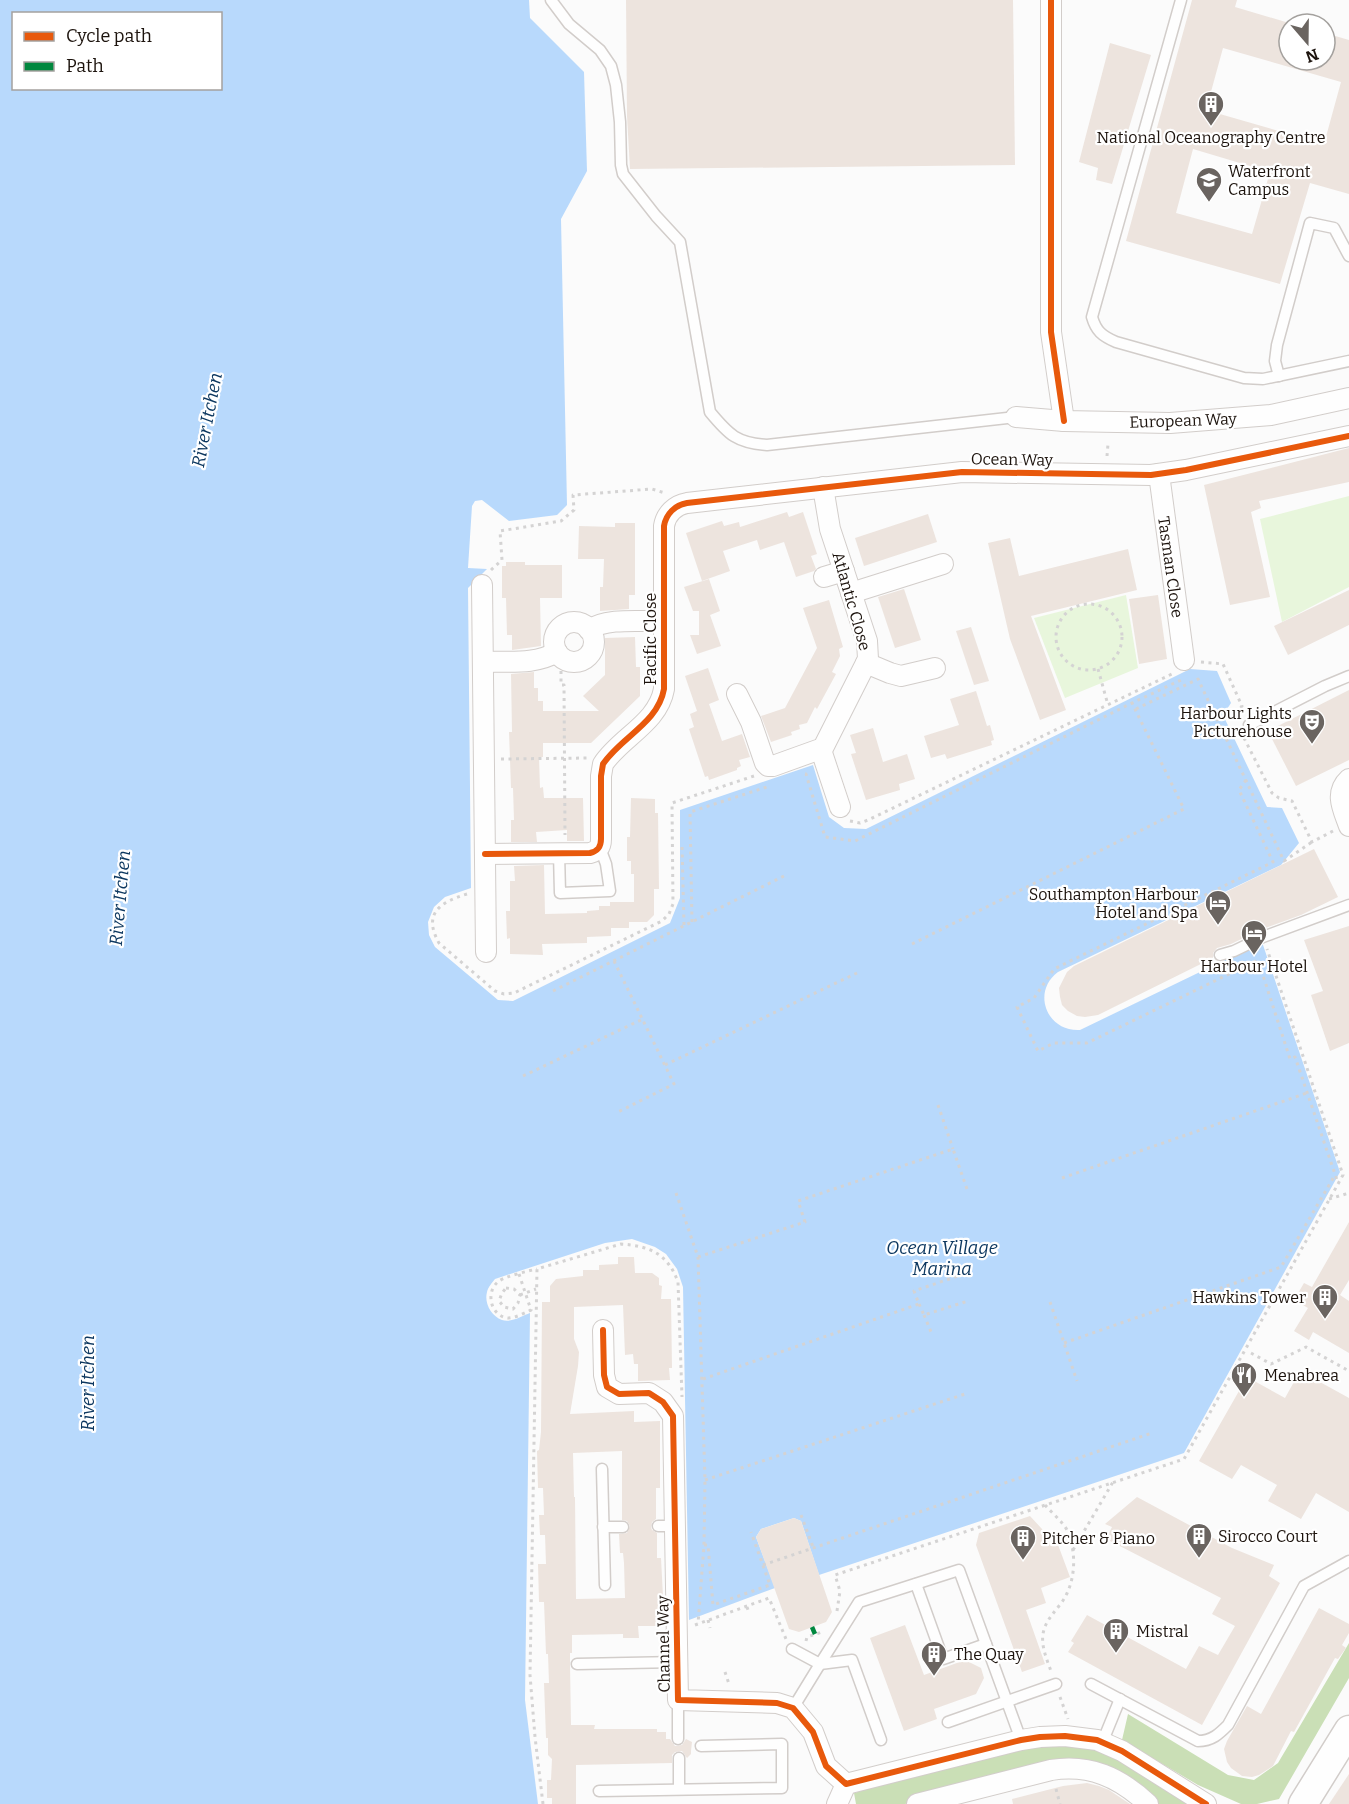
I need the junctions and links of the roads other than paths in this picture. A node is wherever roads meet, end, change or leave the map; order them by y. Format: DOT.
graph roads {
  1 [pos="551,0"];
  2 [pos="1051,0"];
  3 [pos="1181,0"];
  4 [pos="1349,256"];
  5 [pos="1349,361"];
  6 [pos="1279,376"];
  7 [pos="1349,398"];
  8 [pos="1016,417"];
  9 [pos="1064,421"];
  10 [pos="1349,436"];
  11 [pos="1159,474"];
  12 [pos="823,487"];
  13 [pos="673,509"];
  14 [pos="943,564"];
  15 [pos="844,571"];
  16 [pos="824,577"];
  17 [pos="486,579"];
  18 [pos="851,593"];
  19 [pos="664,621"];
  20 [pos="589,630"];
  21 [pos="559,655"];
  22 [pos="483,662"];
  23 [pos="866,663"];
  24 [pos="935,668"];
  25 [pos="1184,669"];
  26 [pos="1349,676"];
  27 [pos="737,694"];
  28 [pos="1244,726"];
  29 [pos="821,750"];
  30 [pos="1349,779"];
  31 [pos="840,807"];
  32 [pos="1349,825"];
  33 [pos="600,848"];
  34 [pos="562,853"];
  35 [pos="485,854"];
  36 [pos="1349,905"];
  37 [pos="486,952"];
  38 [pos="1220,955"];
  39 [pos="603,1330"];
  40 [pos="602,1469"];
  41 [pos="603,1527"];
  42 [pos="623,1527"];
  43 [pos="1349,1561"];
  44 [pos="916,1584"];
  45 [pos="605,1585"];
  46 [pos="986,1644"];
  47 [pos="792,1649"];
  48 [pos="677,1662"];
  49 [pos="577,1664"];
  50 [pos="820,1664"];
  51 [pos="1056,1684"];
  52 [pos="1091,1684"];
  53 [pos="1120,1699"];
  54 [pos="678,1701"];
  55 [pos="1007,1701"];
  56 [pos="793,1708"];
  57 [pos="948,1722"];
  58 [pos="1349,1730"];
  59 [pos="678,1739"];
  60 [pos="881,1740"];
  61 [pos="1021,1740"];
  62 [pos="1102,1743"];
  63 [pos="701,1746"];
  64 [pos="679,1758"];
  65 [pos="846,1784"];
  66 [pos="680,1790"];
  67 [pos="599,1791"];
  68 [pos="837,1804"];
  69 [pos="917,1804"];
  70 [pos="1148,1804"];
  71 [pos="1206,1804"];
  72 [pos="1303,1804"];
  1 -- 8 [label="lane"];
  2 -- 9 [label="street"];
  3 -- 6 [label="lane"];
  4 -- 6 [label="lane"];
  5 -- 6 [label="lane"];
  7 -- 9 [label="street, European Way"];
  8 -- 9 [label="street, European Way"];
  10 -- 11 [label="street, Ocean Way"];
  11 -- 12 [label="street, Ocean Way"];
  11 -- 25 [label="street, Tasman Close"];
  12 -- 13 [label="street, Ocean Way"];
  12 -- 15 [label="street, Atlantic Close"];
  13 -- 19 [label="street, Pacific Close"];
  14 -- 18 [label="street"];
  15 -- 16 [label="street"];
  15 -- 18 [label="street, Atlantic Close"];
  17 -- 22 [label="street"];
  18 -- 23 [label="street, Atlantic Close"];
  19 -- 20 [label="street"];
  19 -- 33 [label="street, Pacific Close"];
  20 -- 21 [label="street"];
  20 -- 21 [label="street"];
  21 -- 22 [label="street"];
  22 -- 35 [label="street"];
  23 -- 24 [label="street"];
  23 -- 29 [label="street, Atlantic Close"];
  26 -- 28 [label="lane"];
  27 -- 29 [label="street"];
  29 -- 31 [label="street"];
  30 -- 32 [label="street"];
  33 -- 34 [label="street"];
  33 -- 34 [label="lane"];
  34 -- 35 [label="street"];
  35 -- 37 [label="street"];
  36 -- 38 [label="lane"];
  39 -- 48 [label="street, Channel Way"];
  40 -- 41 [label="lane"];
  41 -- 42 [label="lane"];
  41 -- 45 [label="lane"];
  43 -- 53 [label="lane"];
  44 -- 46 [label="lane"];
  44 -- 46 [label="lane"];
  44 -- 50 [label="lane"];
  46 -- 55 [label="lane"];
  47 -- 50 [label="lane"];
  48 -- 49 [label="lane"];
  48 -- 54 [label="street, Channel Way"];
  50 -- 56 [label="lane"];
  50 -- 60 [label="lane"];
  51 -- 55 [label="lane"];
  52 -- 53 [label="lane"];
  53 -- 62 [label="lane"];
  54 -- 56 [label="street, Channel Way"];
  54 -- 59 [label="lane"];
  55 -- 57 [label="lane"];
  55 -- 61 [label="lane"];
  56 -- 65 [label="street"];
  58 -- 72 [label="street"];
  61 -- 62 [label="street"];
  61 -- 65 [label="street"];
  62 -- 71 [label="street"];
  63 -- 66 [label="lane"];
  64 -- 66 [label="lane"];
  65 -- 68 [label="street"];
  66 -- 67 [label="lane"];
  69 -- 70 [label="street"];
}
